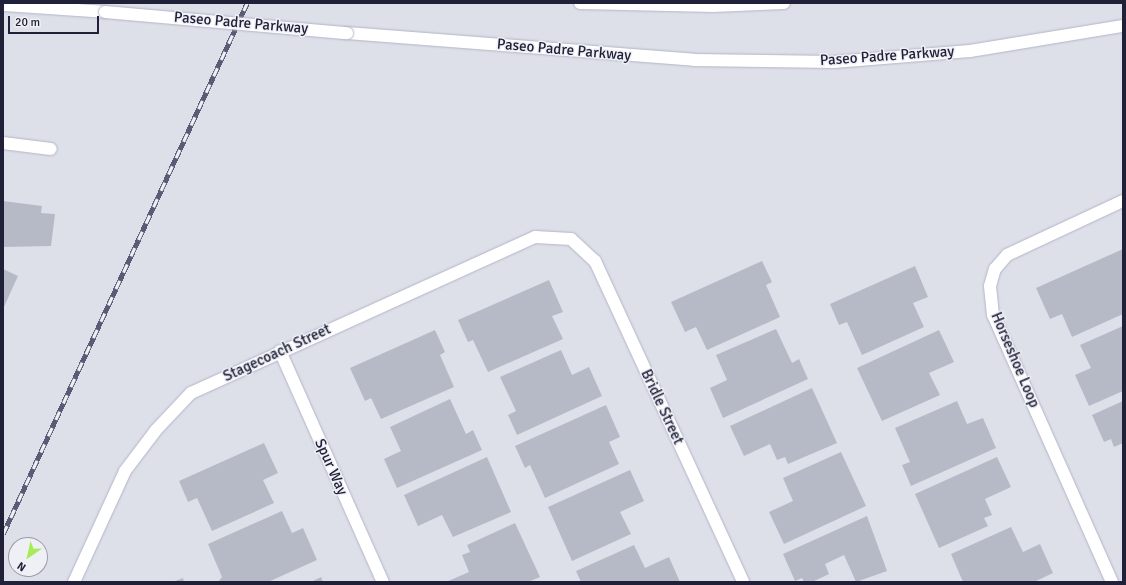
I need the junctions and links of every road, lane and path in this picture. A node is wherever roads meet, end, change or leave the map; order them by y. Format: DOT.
graph roads {
  1 [pos="580,3"];
  2 [pos="784,3"];
  3 [pos="3,5"];
  4 [pos="1123,26"];
  5 [pos="3,143"];
  6 [pos="51,149"];
  7 [pos="1123,201"];
  8 [pos="571,239"];
  9 [pos="280,351"];
  10 [pos="74,582"];
  11 [pos="383,582"];
  12 [pos="743,582"];
  13 [pos="1112,582"];
  1 -- 2 [label="street"];
  3 -- 4 [label="street, Paseo Padre Parkway, bridge"];
  5 -- 6 [label="street"];
  7 -- 13 [label="street, Horseshoe Loop"];
  8 -- 9 [label="street, Stagecoach Street"];
  8 -- 12 [label="street, Bridle Street"];
  9 -- 10 [label="street, Stagecoach Street"];
  9 -- 11 [label="street, Spur Way"];
}
